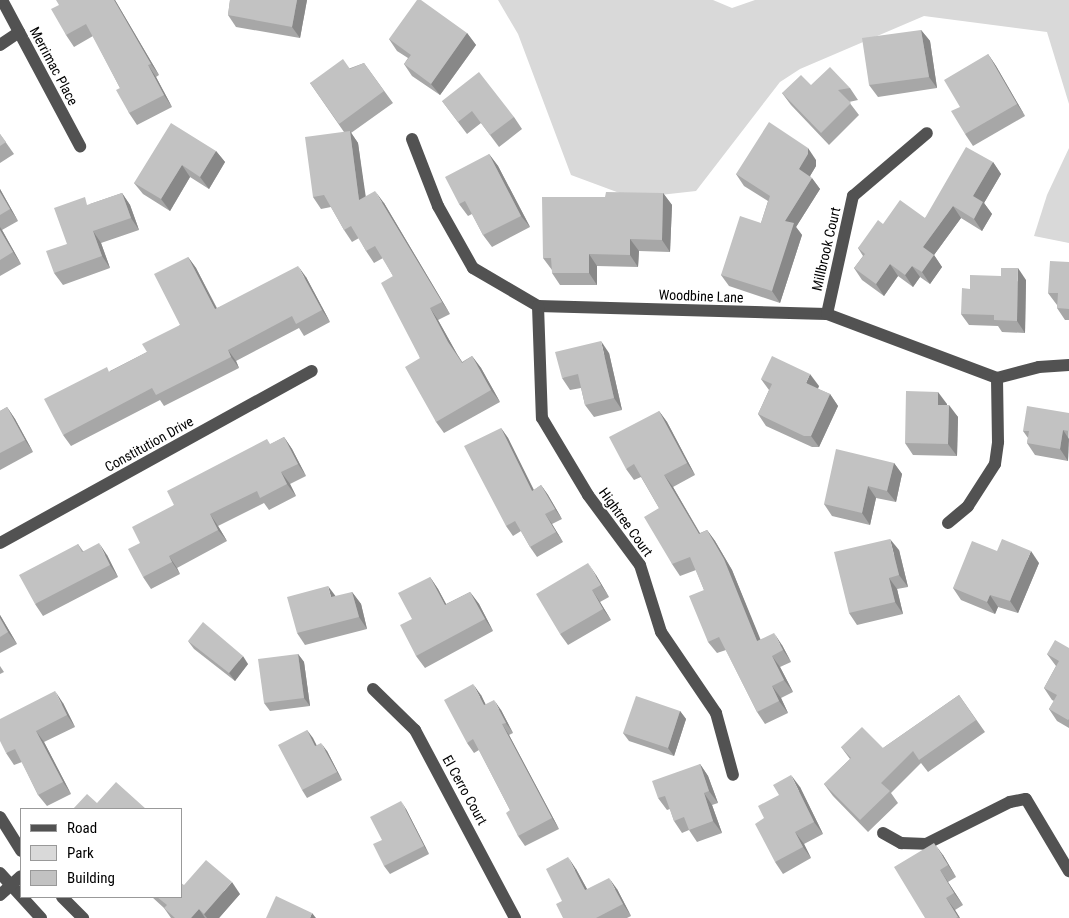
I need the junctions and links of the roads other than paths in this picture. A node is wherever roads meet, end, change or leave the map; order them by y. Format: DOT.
graph roads {
  1 [pos="2,0"];
  2 [pos="19,32"];
  3 [pos="0,45"];
  4 [pos="927,134"];
  5 [pos="412,139"];
  6 [pos="80,146"];
  7 [pos="538,306"];
  8 [pos="827,314"];
  9 [pos="1069,365"];
  10 [pos="312,371"];
  11 [pos="997,378"];
  12 [pos="948,523"];
  13 [pos="0,543"];
  14 [pos="372,689"];
  15 [pos="733,775"];
  16 [pos="0,818"];
  17 [pos="883,834"];
  18 [pos="20,849"];
  19 [pos="1069,871"];
  20 [pos="0,873"];
  21 [pos="20,877"];
  22 [pos="10,886"];
  23 [pos="0,896"];
  24 [pos="20,896"];
  25 [pos="22,898"];
  26 [pos="63,898"];
  27 [pos="41,918"];
  28 [pos="83,918"];
  29 [pos="515,918"];
  1 -- 2 [label="street, Merrimac Place"];
  2 -- 3 [label="street"];
  2 -- 6 [label="street, Merrimac Place"];
  4 -- 8 [label="street, Millbrook Court"];
  5 -- 7 [label="street, Woodbine Lane"];
  7 -- 8 [label="street, Woodbine Lane"];
  7 -- 15 [label="street, Hightree Court"];
  8 -- 11 [label="street, Woodbine Lane"];
  9 -- 11 [label="street"];
  10 -- 13 [label="street, Constitution Drive"];
  11 -- 12 [label="street"];
  14 -- 29 [label="street, El Cerro Court"];
  16 -- 18 [label="street"];
  17 -- 19 [label="street"];
  20 -- 22 [label="street"];
  21 -- 22 [label="street"];
  22 -- 23 [label="street"];
  22 -- 24 [label="street"];
  25 -- 27 [label="street"];
  26 -- 28 [label="street"];
}
